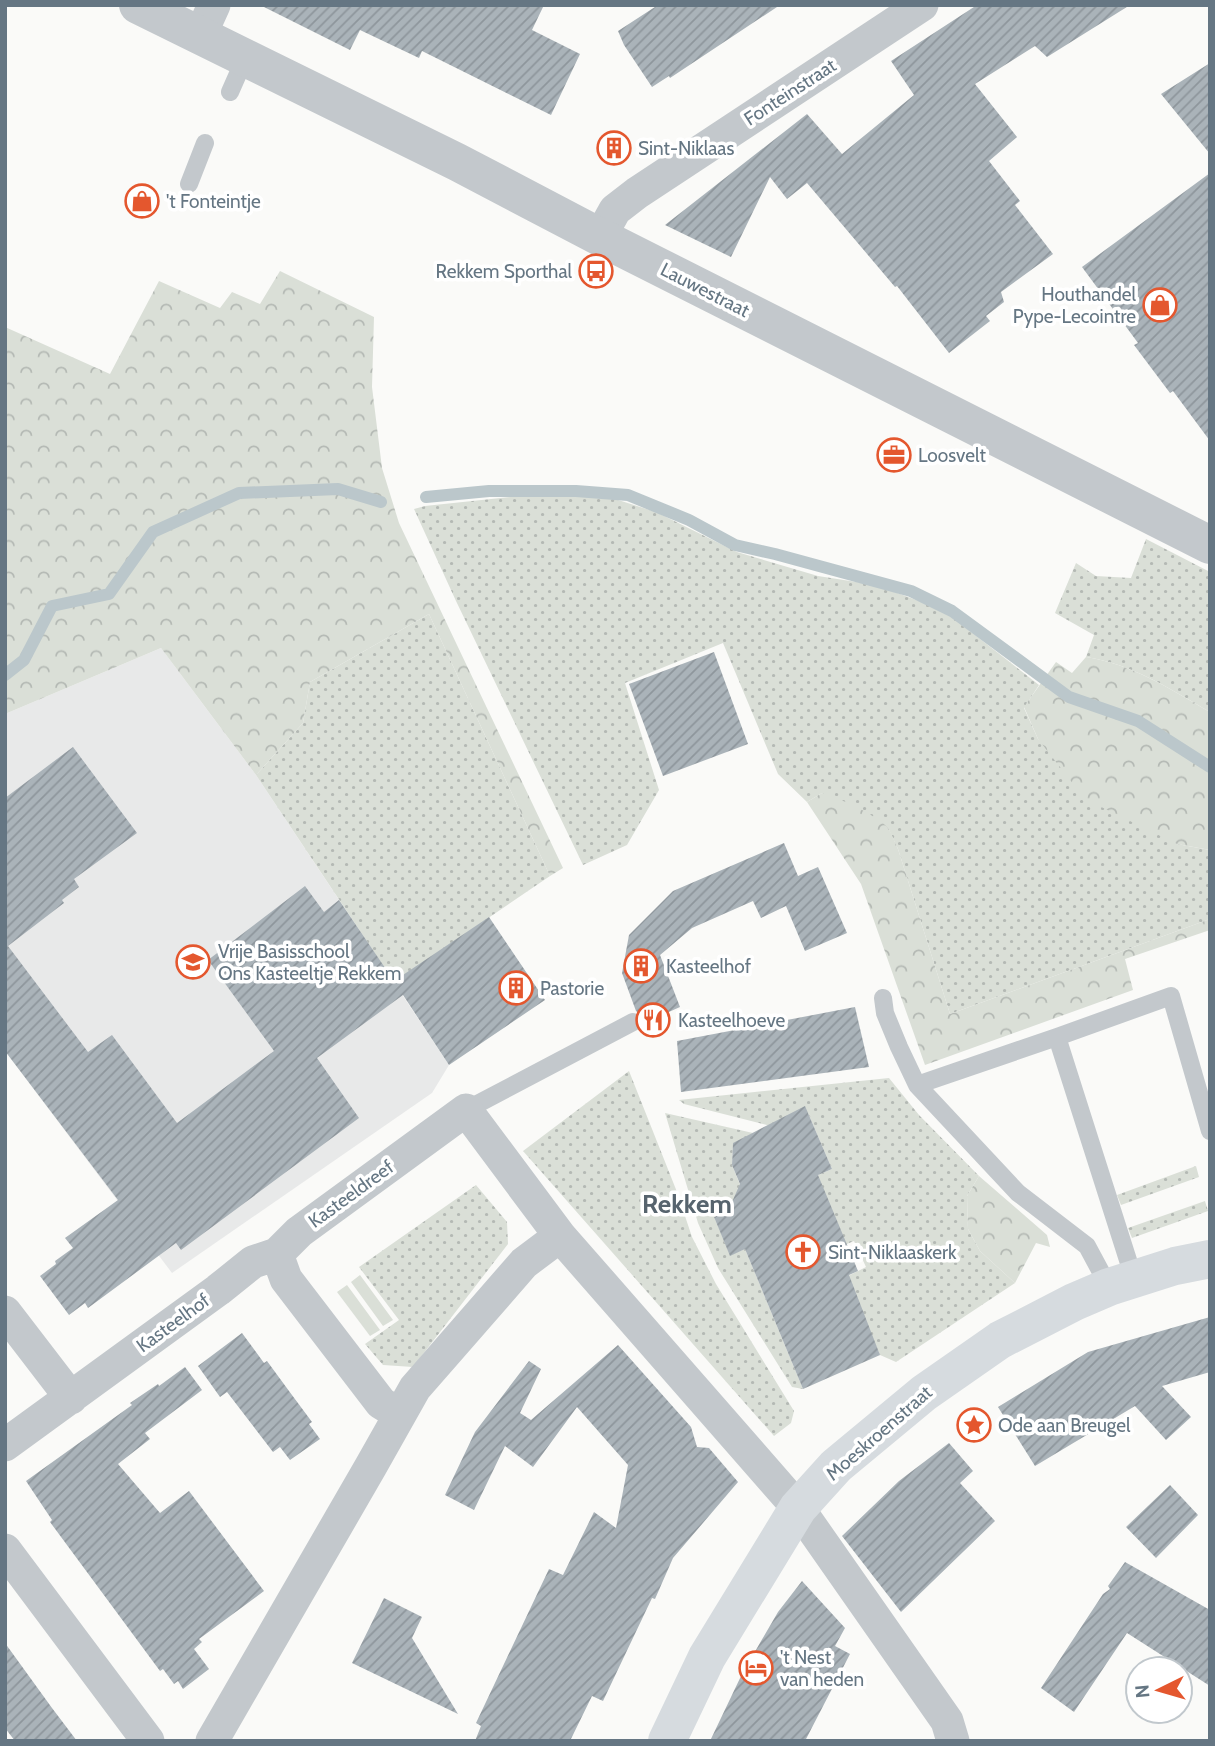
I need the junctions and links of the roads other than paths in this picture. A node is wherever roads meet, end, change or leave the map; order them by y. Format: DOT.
graph roads {
  1 [pos="138,5"];
  2 [pos="922,5"];
  3 [pos="207,20"];
  4 [pos="205,143"];
  5 [pos="189,184"];
  6 [pos="600,237"];
  7 [pos="1210,545"];
  8 [pos="883,998"];
  9 [pos="633,1022"];
  10 [pos="1057,1037"];
  11 [pos="917,1085"];
  12 [pos="466,1110"];
  13 [pos="1210,1131"];
  14 [pos="560,1236"];
  15 [pos="277,1254"];
  16 [pos="1210,1259"];
  17 [pos="1122,1283"];
  18 [pos="5,1312"];
  19 [pos="71,1398"];
  20 [pos="399,1414"];
  21 [pos="5,1445"];
  22 [pos="791,1501"];
  23 [pos="5,1550"];
  24 [pos="148,1741"];
  25 [pos="212,1741"];
  26 [pos="667,1741"];
  27 [pos="953,1741"];
  1 -- 3 [label="street, Lauwestraat"];
  2 -- 6 [label="street, Fonteinstraat"];
  3 -- 6 [label="street, Lauwestraat"];
  4 -- 5 [label="lane"];
  6 -- 7 [label="street, Lauwestraat"];
  8 -- 11 [label="lane"];
  9 -- 12 [label="lane"];
  10 -- 11 [label="lane"];
  10 -- 13 [label="lane"];
  10 -- 17 [label="lane"];
  11 -- 17 [label="lane"];
  12 -- 14 [label="street"];
  12 -- 15 [label="street, Kasteeldreef"];
  14 -- 20 [label="street"];
  14 -- 22 [label="street"];
  15 -- 19 [label="street, Kasteelhof"];
  15 -- 20 [label="street"];
  16 -- 17 [label="main road, Moeskroenstraat"];
  17 -- 22 [label="main road, Moeskroenstraat"];
  18 -- 19 [label="street"];
  19 -- 21 [label="street, Kasteelhof"];
  20 -- 25 [label="street"];
  22 -- 26 [label="main road, Moeskroenstraat"];
  22 -- 27 [label="street"];
  23 -- 24 [label="street"];
}
